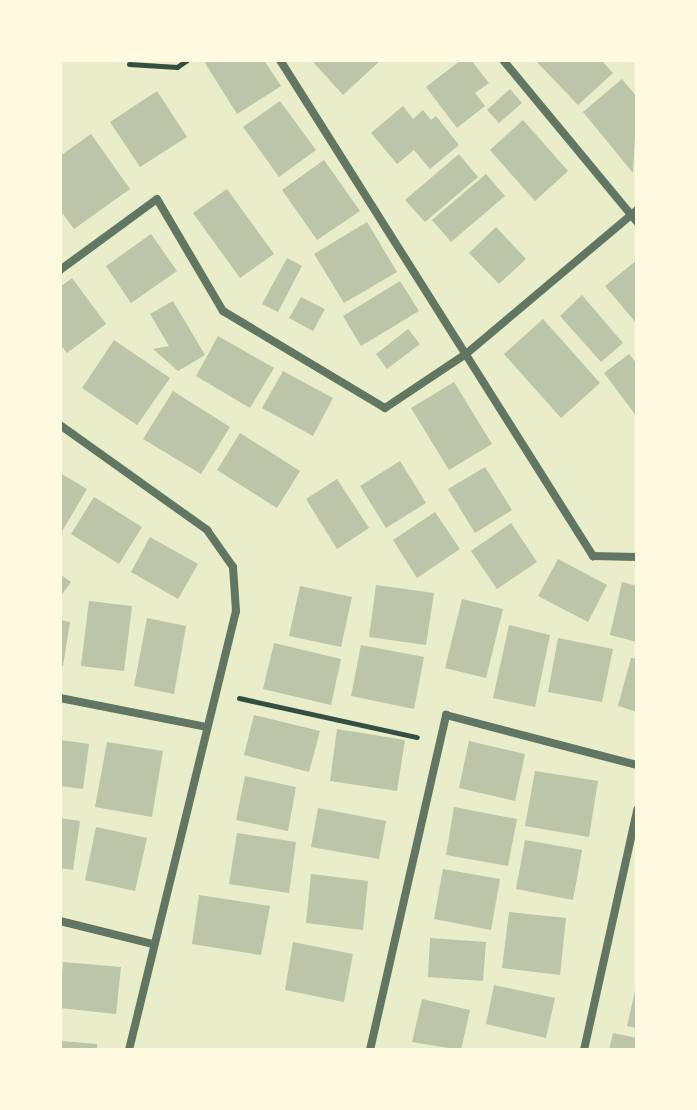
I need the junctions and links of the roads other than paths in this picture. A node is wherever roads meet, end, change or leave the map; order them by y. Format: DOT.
graph roads {
  1 [pos="280,60"];
  2 [pos="503,60"];
  3 [pos="635,216"];
  4 [pos="60,270"];
  5 [pos="466,354"];
  6 [pos="60,425"];
  7 [pos="637,557"];
  8 [pos="60,698"];
  9 [pos="206,727"];
  10 [pos="637,765"];
  11 [pos="637,810"];
  12 [pos="60,921"];
  13 [pos="153,944"];
  14 [pos="129,1050"];
  15 [pos="370,1050"];
  16 [pos="584,1050"];
  1 -- 5 [label="street"];
  2 -- 3 [label="street"];
  3 -- 5 [label="street"];
  4 -- 5 [label="street"];
  5 -- 7 [label="street"];
  6 -- 9 [label="street"];
  8 -- 9 [label="street"];
  9 -- 13 [label="street"];
  10 -- 15 [label="street"];
  11 -- 16 [label="street"];
  12 -- 13 [label="street"];
  13 -- 14 [label="street"];
}
